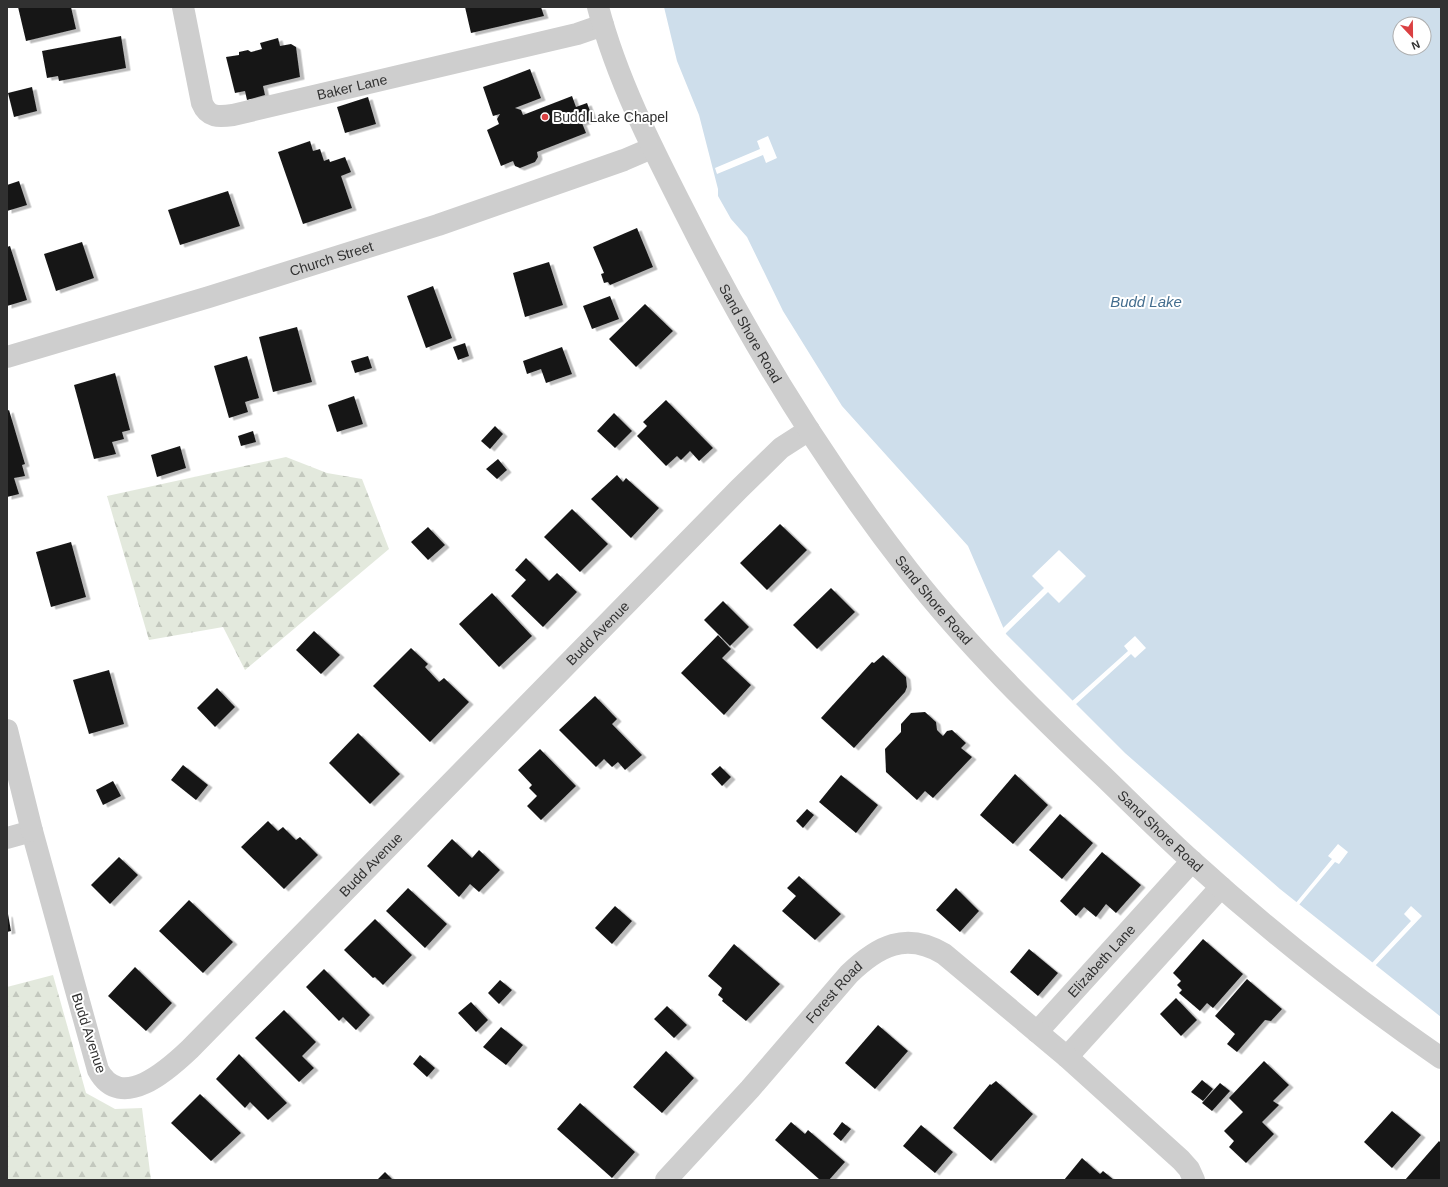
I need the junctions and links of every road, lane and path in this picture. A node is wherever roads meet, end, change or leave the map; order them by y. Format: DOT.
graph roads {
  1 [pos="183,7"];
  2 [pos="601,16"];
  3 [pos="652,148"];
  4 [pos="7,357"];
  5 [pos="809,430"];
  6 [pos="7,730"];
  7 [pos="32,831"];
  8 [pos="7,838"];
  9 [pos="1192,862"];
  10 [pos="1221,887"];
  11 [pos="1037,1032"];
  12 [pos="1067,1057"];
  13 [pos="1441,1058"];
  14 [pos="666,1180"];
  15 [pos="1194,1180"];
  1 -- 2 [label="street, Baker Lane"];
  2 -- 3 [label="street, Sand Shore Road"];
  3 -- 4 [label="street, Church Street"];
  3 -- 5 [label="street, Sand Shore Road"];
  5 -- 7 [label="street, Budd Avenue"];
  5 -- 9 [label="street, Sand Shore Road"];
  6 -- 7 [label="street, Budd Avenue"];
  7 -- 8 [label="street"];
  9 -- 10 [label="street, Sand Shore Road"];
  9 -- 11 [label="street, Elizabeth Lane"];
  10 -- 12 [label="street"];
  10 -- 13 [label="street, Sand Shore Road"];
  11 -- 12 [label="street"];
  11 -- 14 [label="street, Forest Road"];
  12 -- 15 [label="street"];
}
